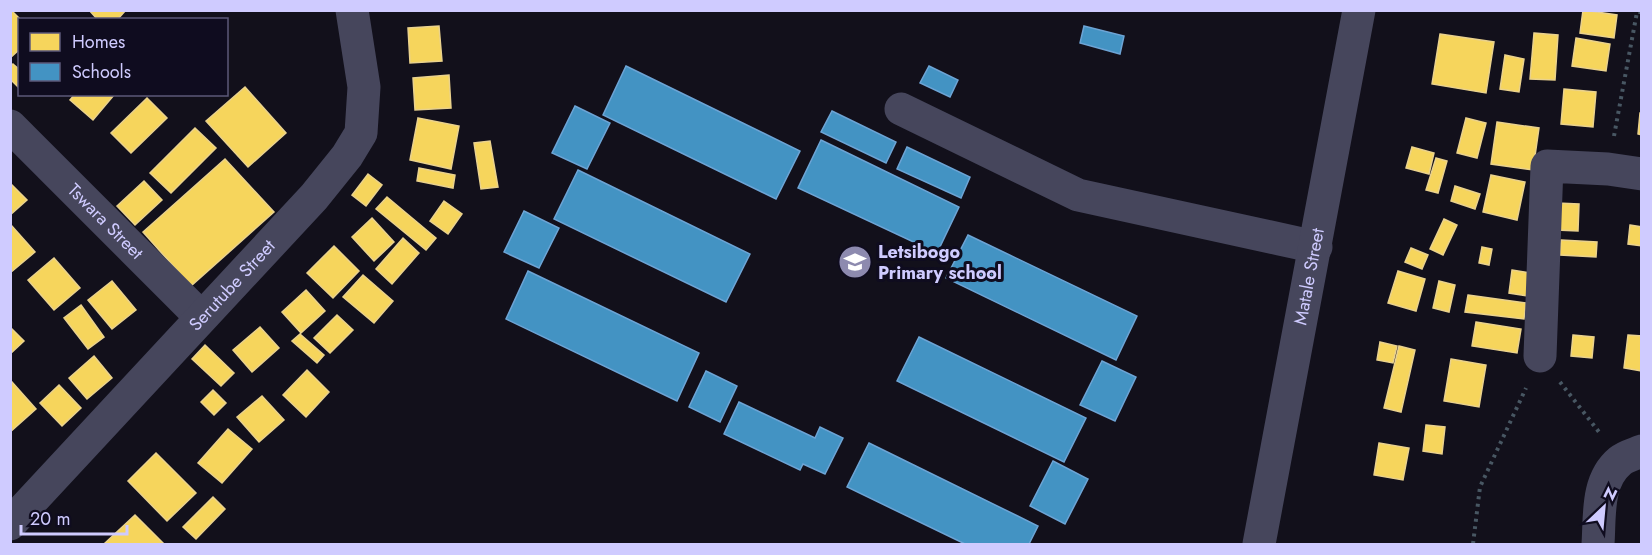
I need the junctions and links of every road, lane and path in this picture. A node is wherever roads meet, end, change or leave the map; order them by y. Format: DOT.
graph roads {
  1 [pos="352,10"];
  2 [pos="1359,10"];
  3 [pos="1638,12"];
  4 [pos="902,109"];
  5 [pos="10,126"];
  6 [pos="1608,170"];
  7 [pos="1641,174"];
  8 [pos="1316,247"];
  9 [pos="201,317"];
  10 [pos="1540,356"];
  11 [pos="1631,455"];
  12 [pos="13,515"];
  13 [pos="1259,544"];
  14 [pos="1473,544"];
  15 [pos="1598,544"];
  1 -- 9 [label="street, Serutube Street"];
  2 -- 8 [label="street, Matale Street"];
  3 -- 6 [label="path"];
  4 -- 8 [label="street"];
  5 -- 9 [label="street, Tswara Street"];
  6 -- 7 [label="street"];
  6 -- 10 [label="street"];
  8 -- 13 [label="street, Matale Street"];
  9 -- 12 [label="street, Serutube Street"];
  10 -- 11 [label="path"];
  10 -- 14 [label="path"];
  11 -- 15 [label="street"];
}
